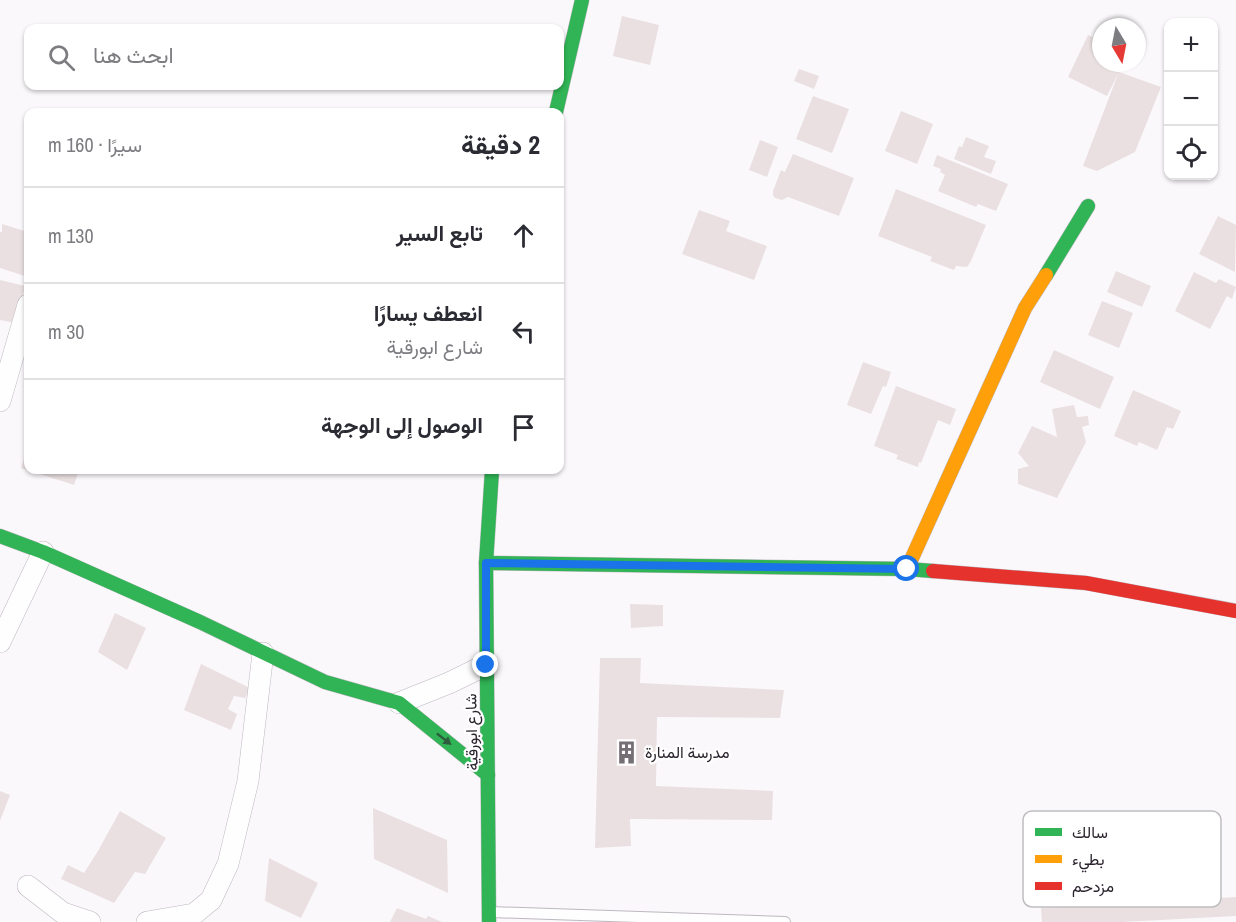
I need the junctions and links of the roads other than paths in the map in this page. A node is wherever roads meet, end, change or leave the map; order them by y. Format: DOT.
graph roads {
  1 [pos="582,0"];
  2 [pos="564,78"];
  3 [pos="561,90"];
  4 [pos="557,108"];
  5 [pos="1089,206"];
  6 [pos="24,319"];
  7 [pos="0,401"];
  8 [pos="492,474"];
  9 [pos="0,536"];
  10 [pos="43,552"];
  11 [pos="486,563"];
  12 [pos="907,569"];
  13 [pos="1236,611"];
  14 [pos="0,642"];
  15 [pos="263,653"];
  16 [pos="486,665"];
  17 [pos="399,703"];
  18 [pos="488,775"];
  19 [pos="28,886"];
  20 [pos="489,917"];
  21 [pos="90,922"];
  22 [pos="147,922"];
  23 [pos="785,922"];
  1 -- 2 [label="street"];
  3 -- 4 [label="street"];
  5 -- 12 [label="street"];
  6 -- 7 [label="street"];
  8 -- 11 [label="street, شارع ابورقية"];
  9 -- 10 [label="street"];
  10 -- 14 [label="street"];
  10 -- 15 [label="street"];
  11 -- 12 [label="street"];
  11 -- 16 [label="street, شارع ابورقية"];
  12 -- 13 [label="street"];
  15 -- 17 [label="street"];
  15 -- 22 [label="street"];
  16 -- 17 [label="street"];
  16 -- 18 [label="street, شارع ابورقية"];
  17 -- 18 [label="street, one-way"];
  18 -- 20 [label="street, شارع ابورقية"];
  19 -- 21 [label="street"];
  20 -- 23 [label="lane"];
}
